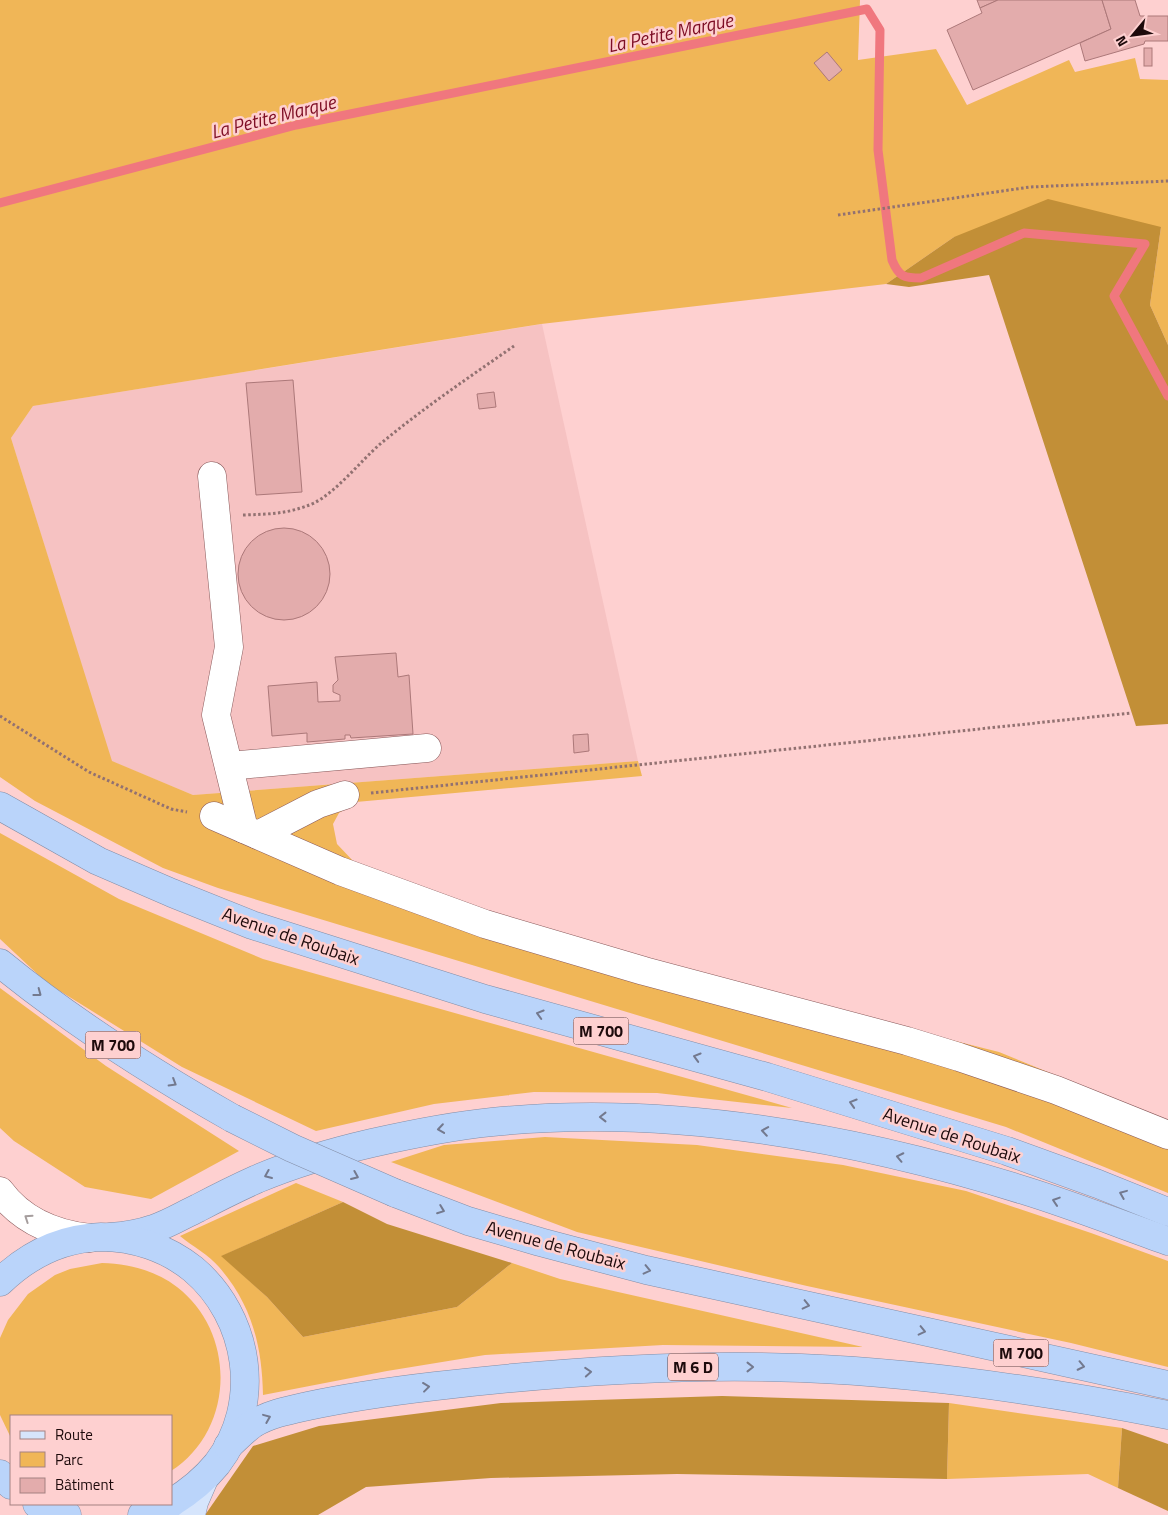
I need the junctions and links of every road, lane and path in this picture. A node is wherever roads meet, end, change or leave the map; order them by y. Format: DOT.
graph roads {
  1 [pos="1168,181"];
  2 [pos="838,215"];
  3 [pos="514,346"];
  4 [pos="212,476"];
  5 [pos="216,517"];
  6 [pos="1131,713"];
  7 [pos="0,716"];
  8 [pos="427,748"];
  9 [pos="229,766"];
  10 [pos="345,795"];
  11 [pos="0,806"];
  12 [pos="214,816"];
  13 [pos="251,832"];
  14 [pos="0,963"];
  15 [pos="1168,1134"];
  16 [pos="0,1191"];
  17 [pos="1168,1212"];
  18 [pos="100,1238"];
  19 [pos="1168,1241"];
  20 [pos="0,1282"];
  21 [pos="1168,1385"];
  22 [pos="1168,1415"];
  23 [pos="228,1446"];
  24 [pos="0,1474"];
  25 [pos="204,1479"];
  26 [pos="10,1484"];
  27 [pos="172,1503"];
  28 [pos="41,1505"];
  29 [pos="168,1505"];
  30 [pos="67,1515"];
  31 [pos="142,1515"];
  32 [pos="191,1515"];
  1 -- 2 [label="path"];
  3 -- 5 [label="path"];
  4 -- 5 [label="street"];
  5 -- 9 [label="street"];
  6 -- 10 [label="path"];
  7 -- 12 [label="path"];
  8 -- 9 [label="street"];
  9 -- 13 [label="street"];
  10 -- 13 [label="street"];
  17 -- 11 [label="highway, Avenue de Roubaix / M 700, one-way"];
  12 -- 13 [label="street"];
  13 -- 15 [label="street"];
  14 -- 21 [label="highway, Avenue de Roubaix / M 700, one-way, bridge"];
  18 -- 16 [label="street, one-way"];
  19 -- 18 [label="highway, one-way"];
  18 -- 20 [label="highway"];
  18 -- 23 [label="highway"];
  23 -- 22 [label="highway, M 6 D, one-way"];
  23 -- 25 [label="highway"];
  24 -- 26 [label="highway"];
  25 -- 27 [label="highway"];
  25 -- 32 [label="main road"];
  28 -- 30 [label="highway"];
  29 -- 31 [label="highway"];
}
